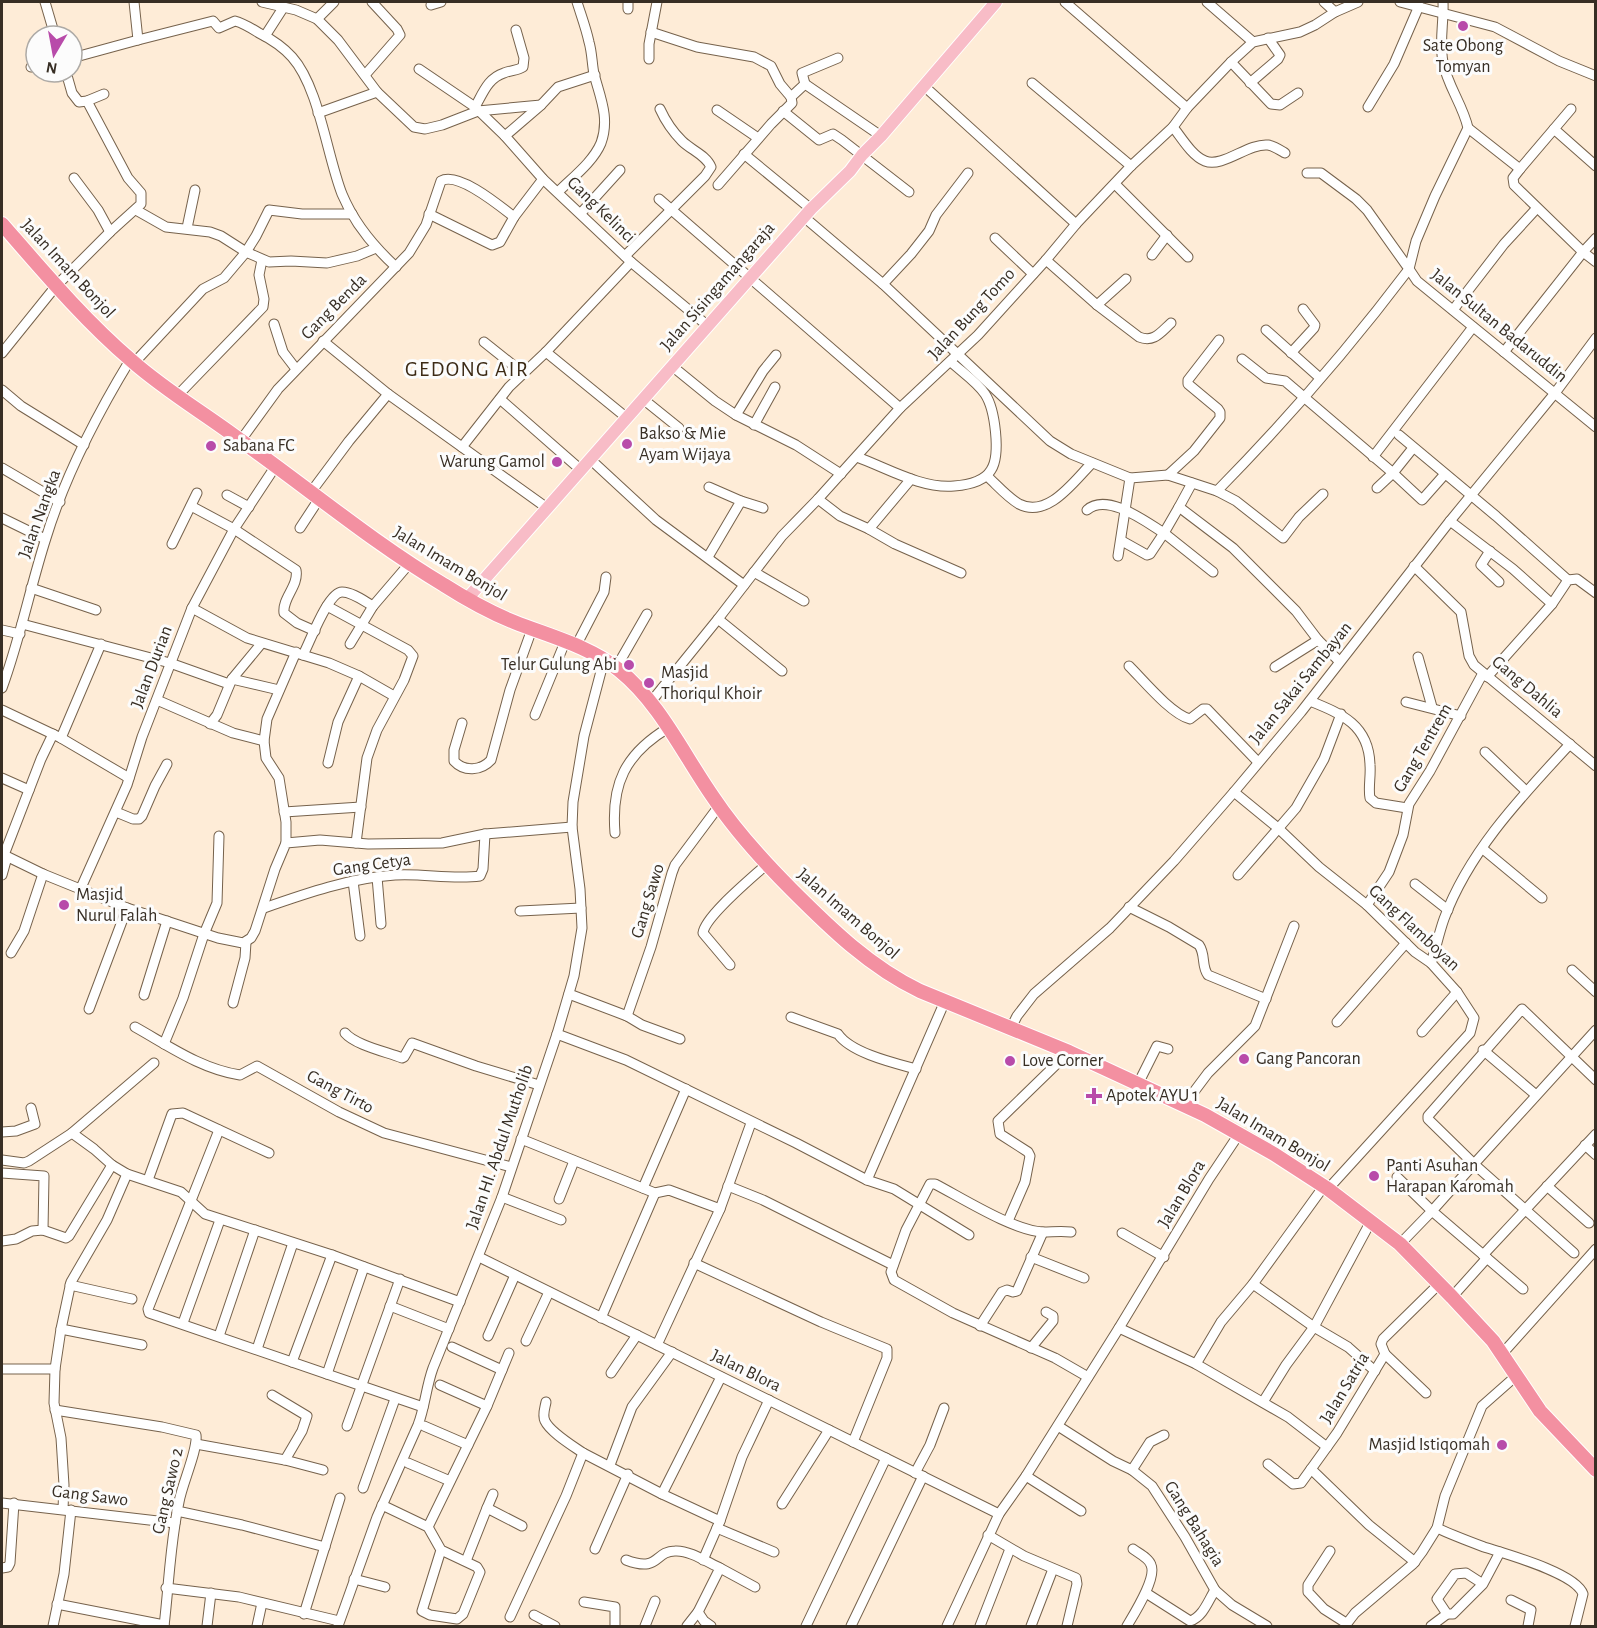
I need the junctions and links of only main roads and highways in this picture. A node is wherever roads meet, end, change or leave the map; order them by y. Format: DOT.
graph roads {
  1 [pos="996,2"];
  2 [pos="2,224"];
  3 [pos="467,599"];
  4 [pos="1596,1470"];
  1 -- 3 [label="main road, Jalan Sisingamangaraja"];
  2 -- 3 [label="highway, Jalan Imam Bonjol"];
  3 -- 4 [label="highway, Jalan Imam Bonjol"];
}
